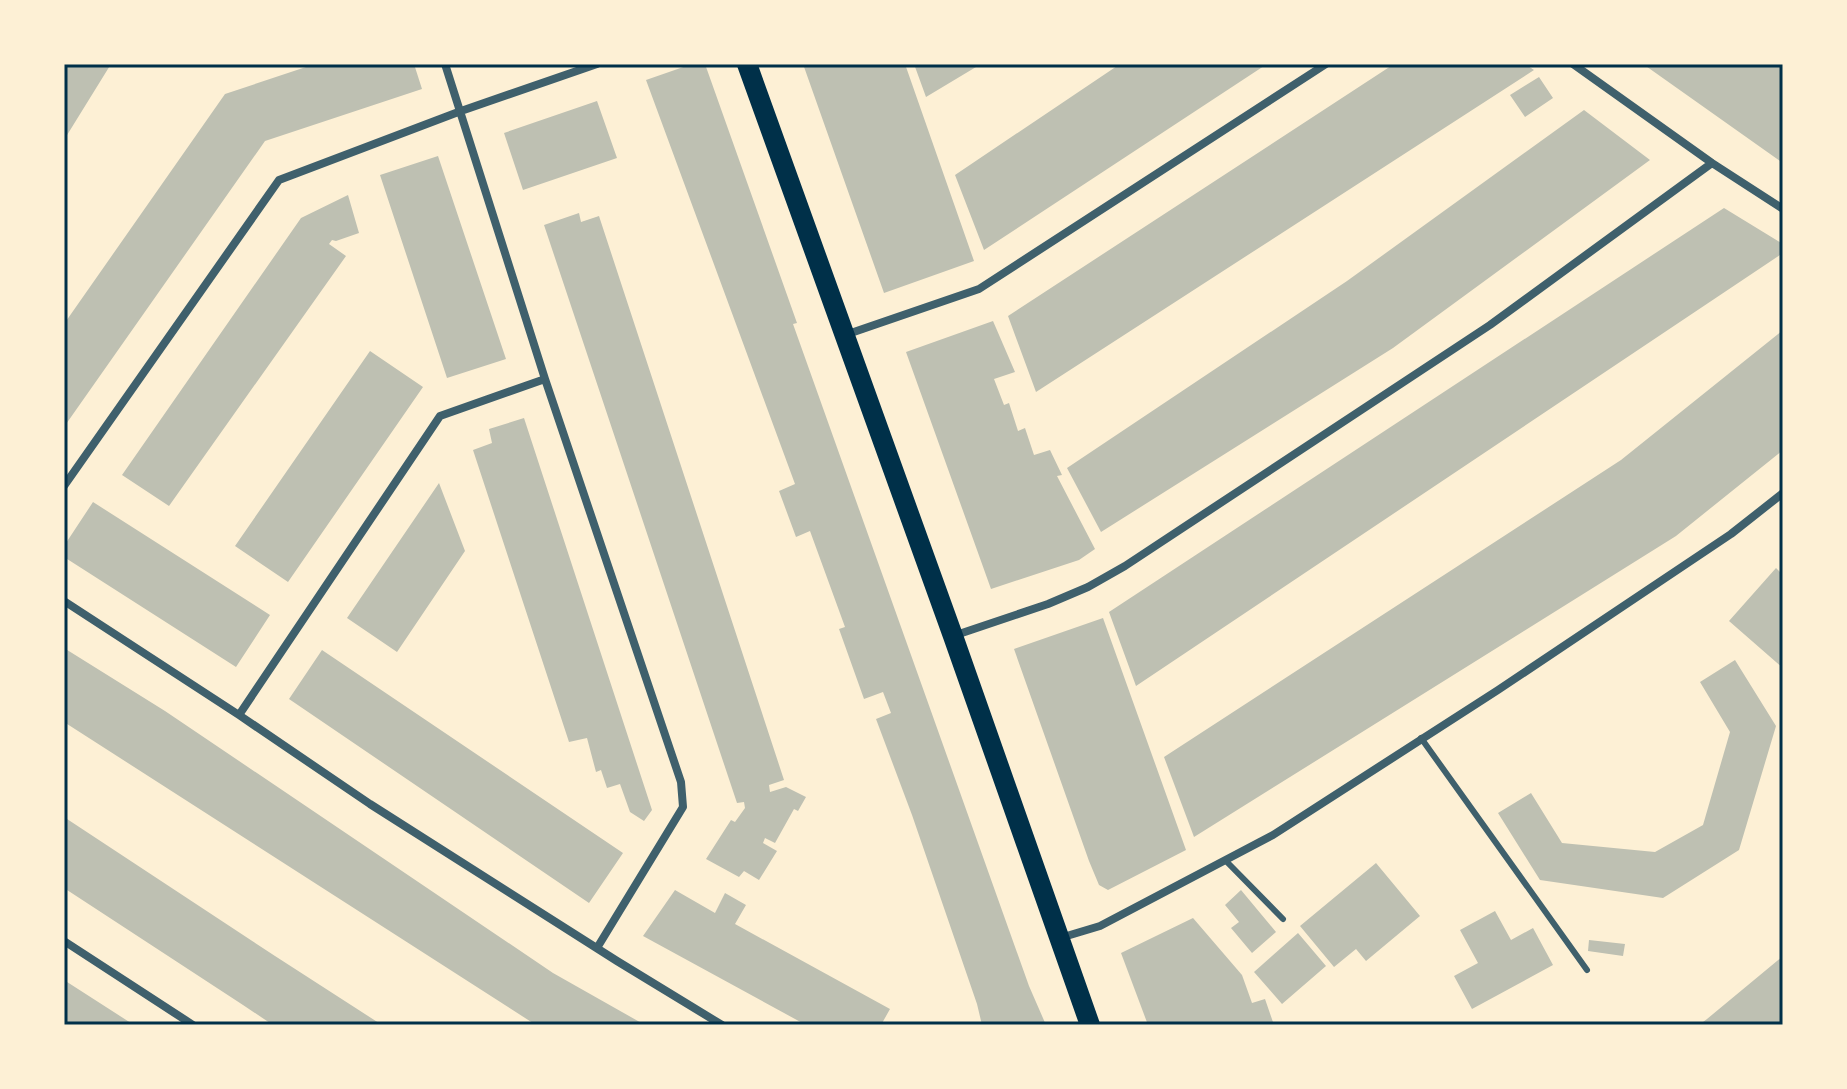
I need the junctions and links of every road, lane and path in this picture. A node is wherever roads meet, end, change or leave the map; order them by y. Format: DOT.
graph roads {
  1 [pos="445,64"];
  2 [pos="597,64"];
  3 [pos="747,64"];
  4 [pos="1326,64"];
  5 [pos="1573,64"];
  6 [pos="461,111"];
  7 [pos="1712,163"];
  8 [pos="1783,209"];
  9 [pos="845,335"];
  10 [pos="545,379"];
  11 [pos="64,486"];
  12 [pos="1783,493"];
  13 [pos="64,601"];
  14 [pos="953,636"];
  15 [pos="239,715"];
  16 [pos="1421,738"];
  17 [pos="1226,861"];
  18 [pos="1283,919"];
  19 [pos="1060,938"];
  20 [pos="64,941"];
  21 [pos="597,948"];
  22 [pos="1587,970"];
  23 [pos="193,1025"];
  24 [pos="722,1025"];
  25 [pos="1090,1025"];
  1 -- 6 [label="street"];
  2 -- 6 [label="street"];
  3 -- 9 [label="main road"];
  4 -- 9 [label="street"];
  5 -- 7 [label="street"];
  6 -- 10 [label="street"];
  6 -- 11 [label="street"];
  7 -- 8 [label="street"];
  7 -- 14 [label="street"];
  9 -- 14 [label="main road"];
  10 -- 15 [label="street"];
  10 -- 21 [label="street"];
  12 -- 16 [label="street"];
  13 -- 15 [label="street"];
  14 -- 19 [label="main road"];
  15 -- 21 [label="street"];
  16 -- 17 [label="street"];
  16 -- 22 [label="lane"];
  17 -- 18 [label="lane"];
  17 -- 19 [label="street"];
  19 -- 25 [label="main road"];
  20 -- 23 [label="street"];
  21 -- 24 [label="street"];
}
